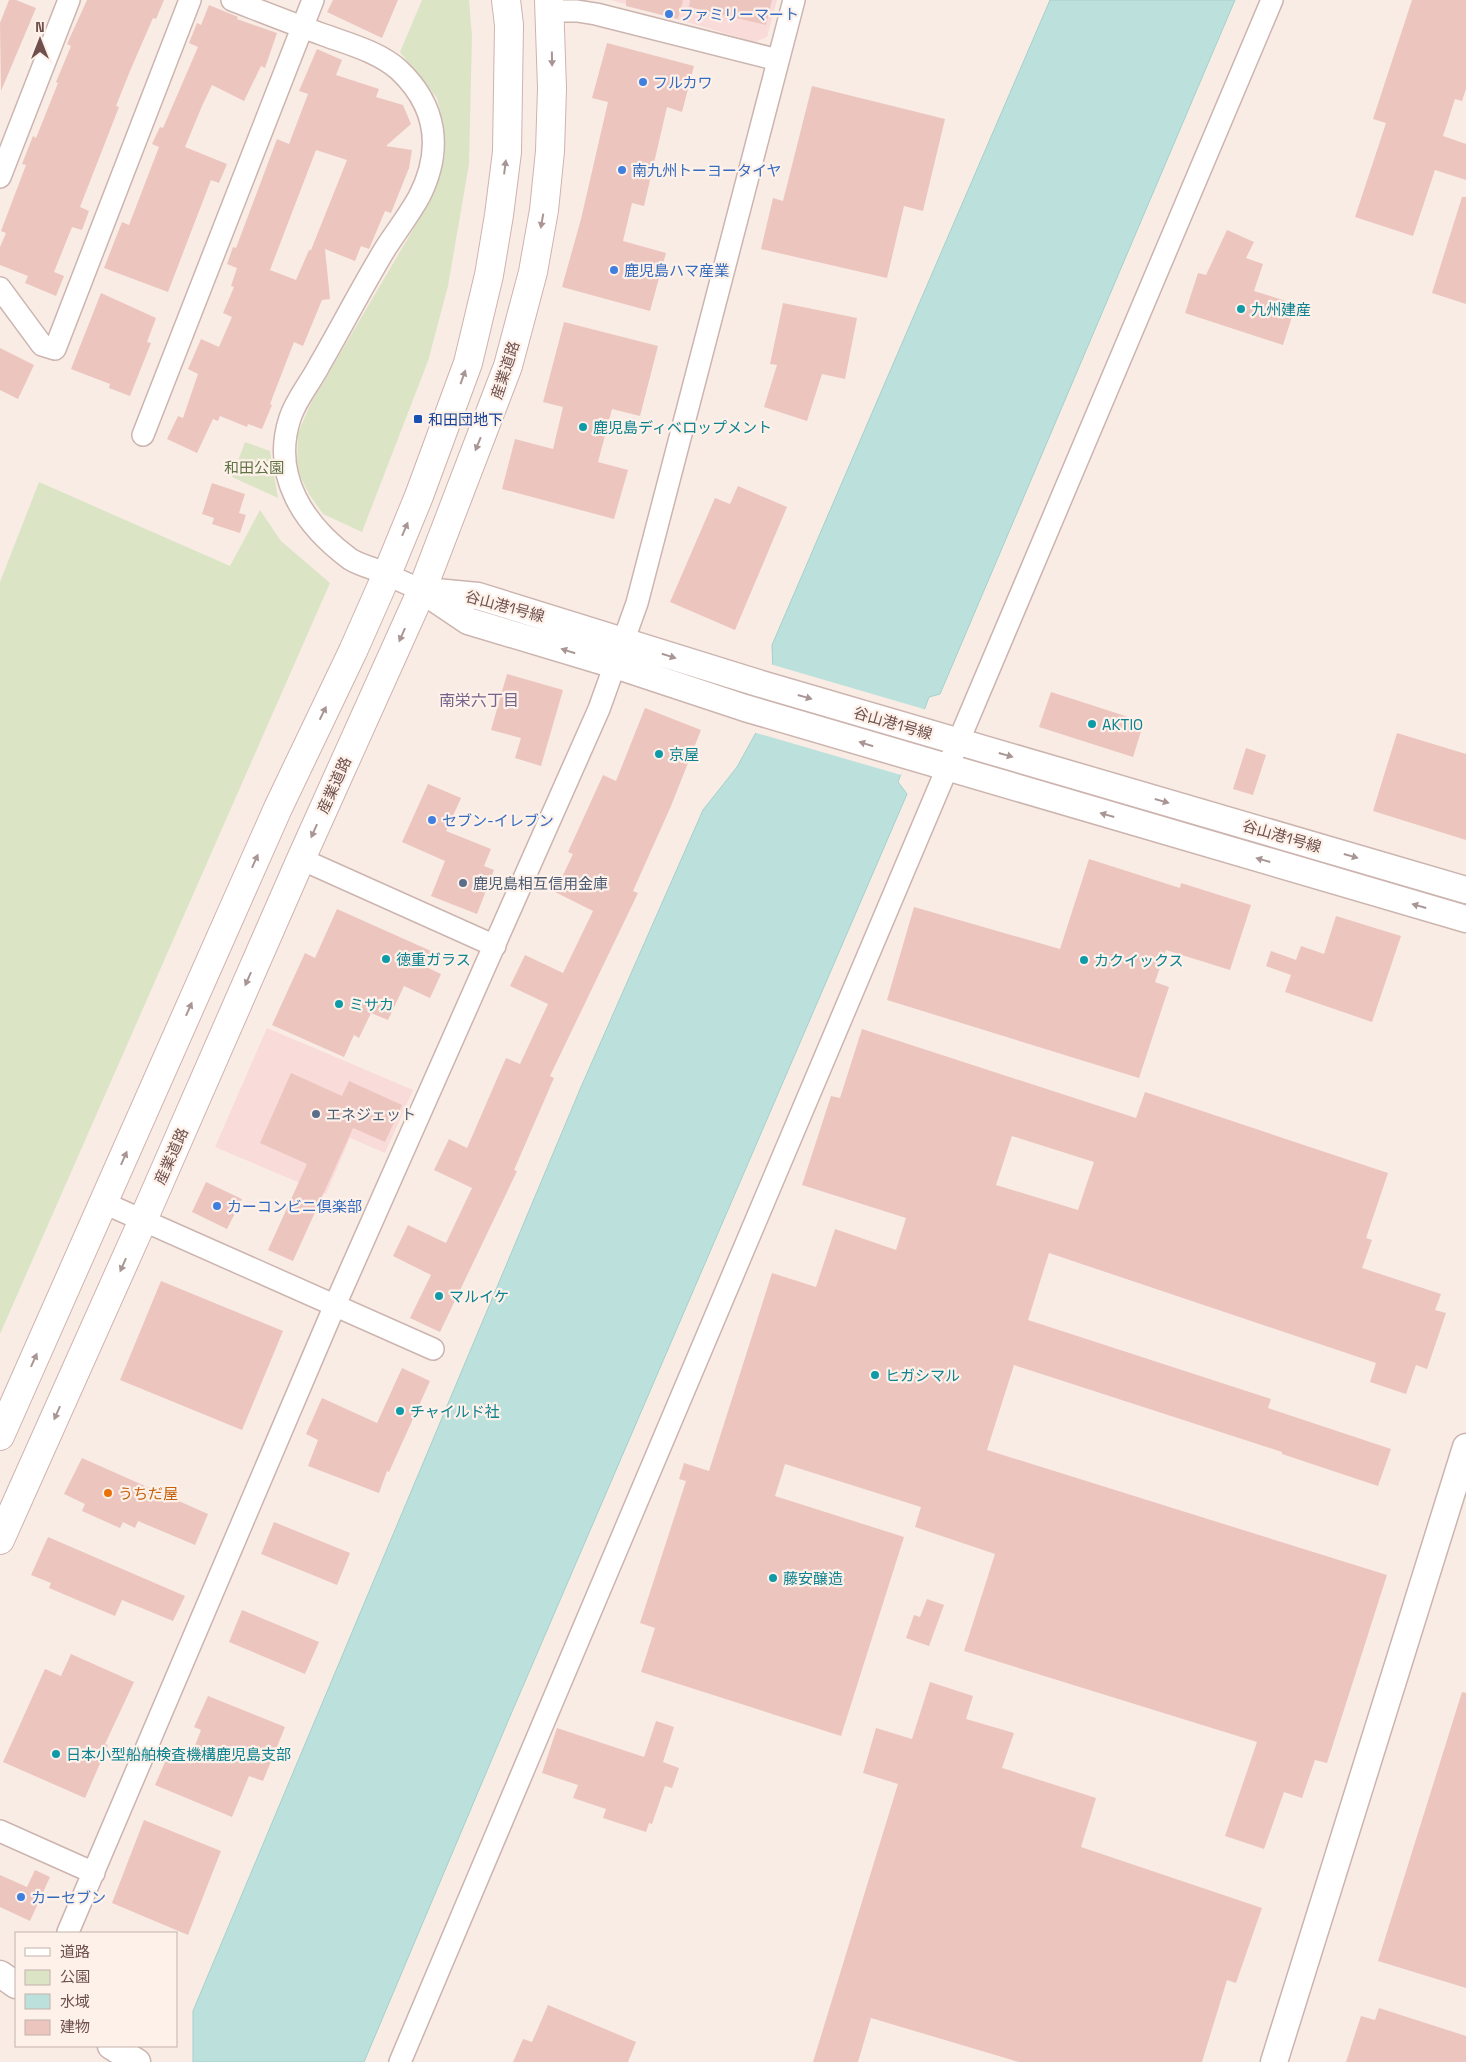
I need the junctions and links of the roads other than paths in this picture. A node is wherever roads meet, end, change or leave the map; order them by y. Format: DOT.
graph roads {
  1 [pos="69,0"];
  2 [pos="190,0"];
  3 [pos="232,0"];
  4 [pos="313,0"];
  5 [pos="506,0"];
  6 [pos="794,0"];
  7 [pos="1272,0"];
  8 [pos="550,5"];
  9 [pos="302,27"];
  10 [pos="778,60"];
  11 [pos="0,177"];
  12 [pos="0,288"];
  13 [pos="143,435"];
  14 [pos="387,574"];
  15 [pos="422,590"];
  16 [pos="619,653"];
  17 [pos="959,742"];
  18 [pos="947,768"];
  19 [pos="301,859"];
  20 [pos="1466,890"];
  21 [pos="1466,919"];
  22 [pos="495,946"];
  23 [pos="104,1203"];
  24 [pos="143,1220"];
  25 [pos="335,1305"];
  26 [pos="434,1349"];
  27 [pos="0,1436"];
  28 [pos="1466,1447"];
  29 [pos="0,1540"];
  30 [pos="0,1831"];
  31 [pos="94,1873"];
  32 [pos="68,1932"];
  33 [pos="0,1974"];
  34 [pos="15,1984"];
  35 [pos="114,2047"];
  36 [pos="137,2062"];
  37 [pos="400,2062"];
  38 [pos="1274,2062"];
  1 -- 11 [label="street"];
  2 -- 12 [label="street"];
  3 -- 9 [label="street"];
  4 -- 9 [label="street"];
  14 -- 5 [label="main road, one-way"];
  6 -- 10 [label="street"];
  7 -- 17 [label="street"];
  8 -- 10 [label="street"];
  8 -- 15 [label="main road, 産業道路, one-way"];
  9 -- 13 [label="street"];
  9 -- 14 [label="street"];
  10 -- 16 [label="street"];
  14 -- 15 [label="street"];
  23 -- 14 [label="main road, one-way"];
  15 -- 16 [label="street, 谷山港1号線"];
  15 -- 19 [label="main road, 産業道路, one-way"];
  16 -- 17 [label="street, 谷山港1号線, one-way"];
  18 -- 16 [label="street, 谷山港1号線, one-way"];
  16 -- 22 [label="street"];
  17 -- 18 [label="street"];
  17 -- 20 [label="street, 谷山港1号線, one-way"];
  21 -- 18 [label="street, 谷山港1号線, one-way"];
  18 -- 37 [label="street"];
  19 -- 22 [label="street"];
  19 -- 24 [label="main road, 産業道路, one-way"];
  22 -- 25 [label="street"];
  23 -- 24 [label="street"];
  27 -- 23 [label="main road, one-way"];
  24 -- 25 [label="street"];
  24 -- 29 [label="main road, 産業道路, one-way"];
  25 -- 26 [label="street"];
  25 -- 31 [label="street"];
  28 -- 38 [label="street"];
  30 -- 31 [label="street"];
  31 -- 32 [label="street"];
  33 -- 34 [label="street"];
  35 -- 36 [label="street"];
}
